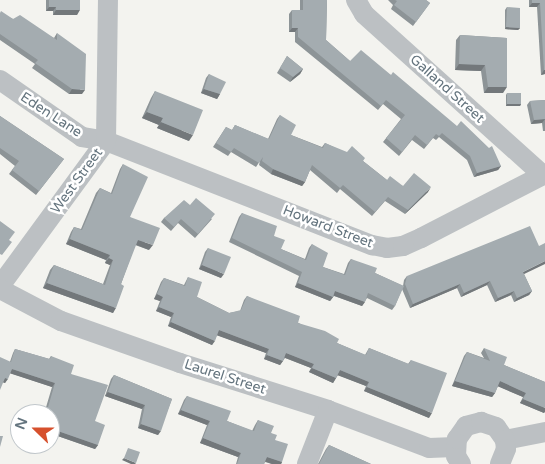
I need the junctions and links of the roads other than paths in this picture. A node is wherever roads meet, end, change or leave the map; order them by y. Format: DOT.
graph roads {
  1 [pos="108,0"];
  2 [pos="356,0"];
  3 [pos="0,80"];
  4 [pos="106,141"];
  5 [pos="544,175"];
  6 [pos="0,288"];
  7 [pos="328,410"];
  8 [pos="545,432"];
  9 [pos="505,440"];
  10 [pos="458,455"];
  11 [pos="307,464"];
  12 [pos="500,464"];
  1 -- 4 [label="street, West Street"];
  2 -- 5 [label="street, Galland Street"];
  3 -- 4 [label="street, Eden Lane"];
  4 -- 5 [label="street, Howard Street"];
  4 -- 6 [label="street, West Street"];
  6 -- 7 [label="street, Laurel Street"];
  7 -- 10 [label="street, Laurel Street"];
  7 -- 11 [label="street"];
  8 -- 9 [label="street"];
  9 -- 10 [label="street, Laurel Street"];
  9 -- 12 [label="street"];
}
